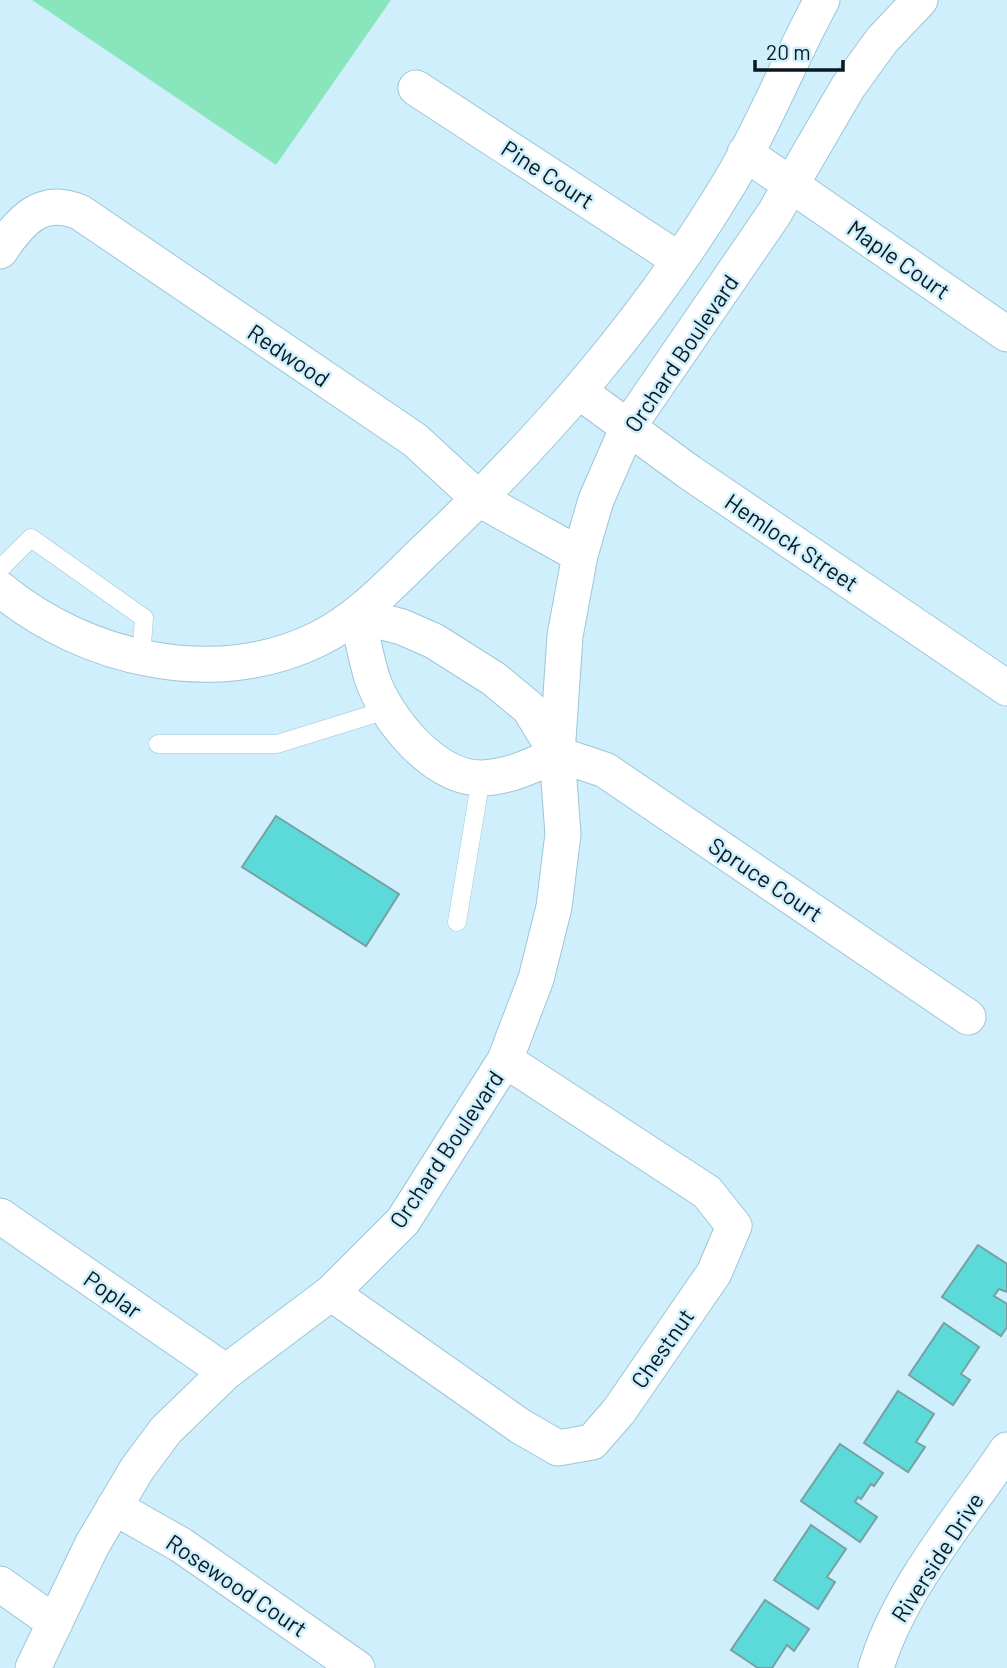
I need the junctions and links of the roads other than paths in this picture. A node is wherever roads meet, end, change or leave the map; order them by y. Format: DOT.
graph roads {
  1 [pos="920,0"];
  2 [pos="820,1"];
  3 [pos="416,88"];
  4 [pos="745,153"];
  5 [pos="791,184"];
  6 [pos="0,251"];
  7 [pos="679,260"];
  8 [pos="1007,334"];
  9 [pos="580,392"];
  10 [pos="628,427"];
  11 [pos="479,499"];
  12 [pos="579,555"];
  13 [pos="1,586"];
  14 [pos="357,615"];
  15 [pos="141,657"];
  16 [pos="1007,688"];
  17 [pos="390,709"];
  18 [pos="158,744"];
  19 [pos="557,754"];
  20 [pos="481,778"];
  21 [pos="457,922"];
  22 [pos="968,1017"];
  23 [pos="505,1060"];
  24 [pos="0,1216"];
  25 [pos="331,1293"];
  26 [pos="226,1372"];
  27 [pos="1007,1450"];
  28 [pos="114,1507"];
  29 [pos="0,1584"];
  30 [pos="55,1623"];
  31 [pos="33,1668"];
  32 [pos="357,1668"];
  33 [pos="876,1668"];
  1 -- 5 [label="street, Orchard Boulevard"];
  2 -- 4 [label="street"];
  3 -- 7 [label="street, Pine Court"];
  4 -- 5 [label="street, Maple Court"];
  4 -- 7 [label="street"];
  5 -- 8 [label="street, Maple Court"];
  5 -- 10 [label="street, Orchard Boulevard"];
  6 -- 11 [label="street, Redwood"];
  7 -- 9 [label="street"];
  9 -- 10 [label="street, Hemlock Street"];
  9 -- 11 [label="street"];
  10 -- 12 [label="street, Orchard Boulevard"];
  10 -- 16 [label="street, Hemlock Street"];
  11 -- 12 [label="street, Redwood"];
  11 -- 14 [label="street"];
  12 -- 19 [label="street, Orchard Boulevard"];
  13 -- 15 [label="street"];
  13 -- 15 [label="lane"];
  14 -- 15 [label="street"];
  14 -- 17 [label="street"];
  14 -- 19 [label="street, Orchard Boulevard"];
  17 -- 18 [label="lane"];
  17 -- 20 [label="street"];
  19 -- 20 [label="street"];
  19 -- 22 [label="street, Spruce Court"];
  19 -- 23 [label="street, Orchard Boulevard"];
  20 -- 21 [label="lane"];
  23 -- 25 [label="street, Orchard Boulevard"];
  23 -- 25 [label="street, Chestnut"];
  24 -- 26 [label="street, Poplar"];
  25 -- 26 [label="street, Orchard Boulevard"];
  26 -- 28 [label="street, Orchard Boulevard"];
  27 -- 33 [label="street, Riverside Drive"];
  28 -- 30 [label="street, Orchard Boulevard"];
  28 -- 32 [label="street, Rosewood Court"];
  29 -- 30 [label="street"];
  30 -- 31 [label="street, Orchard Boulevard"];
}
